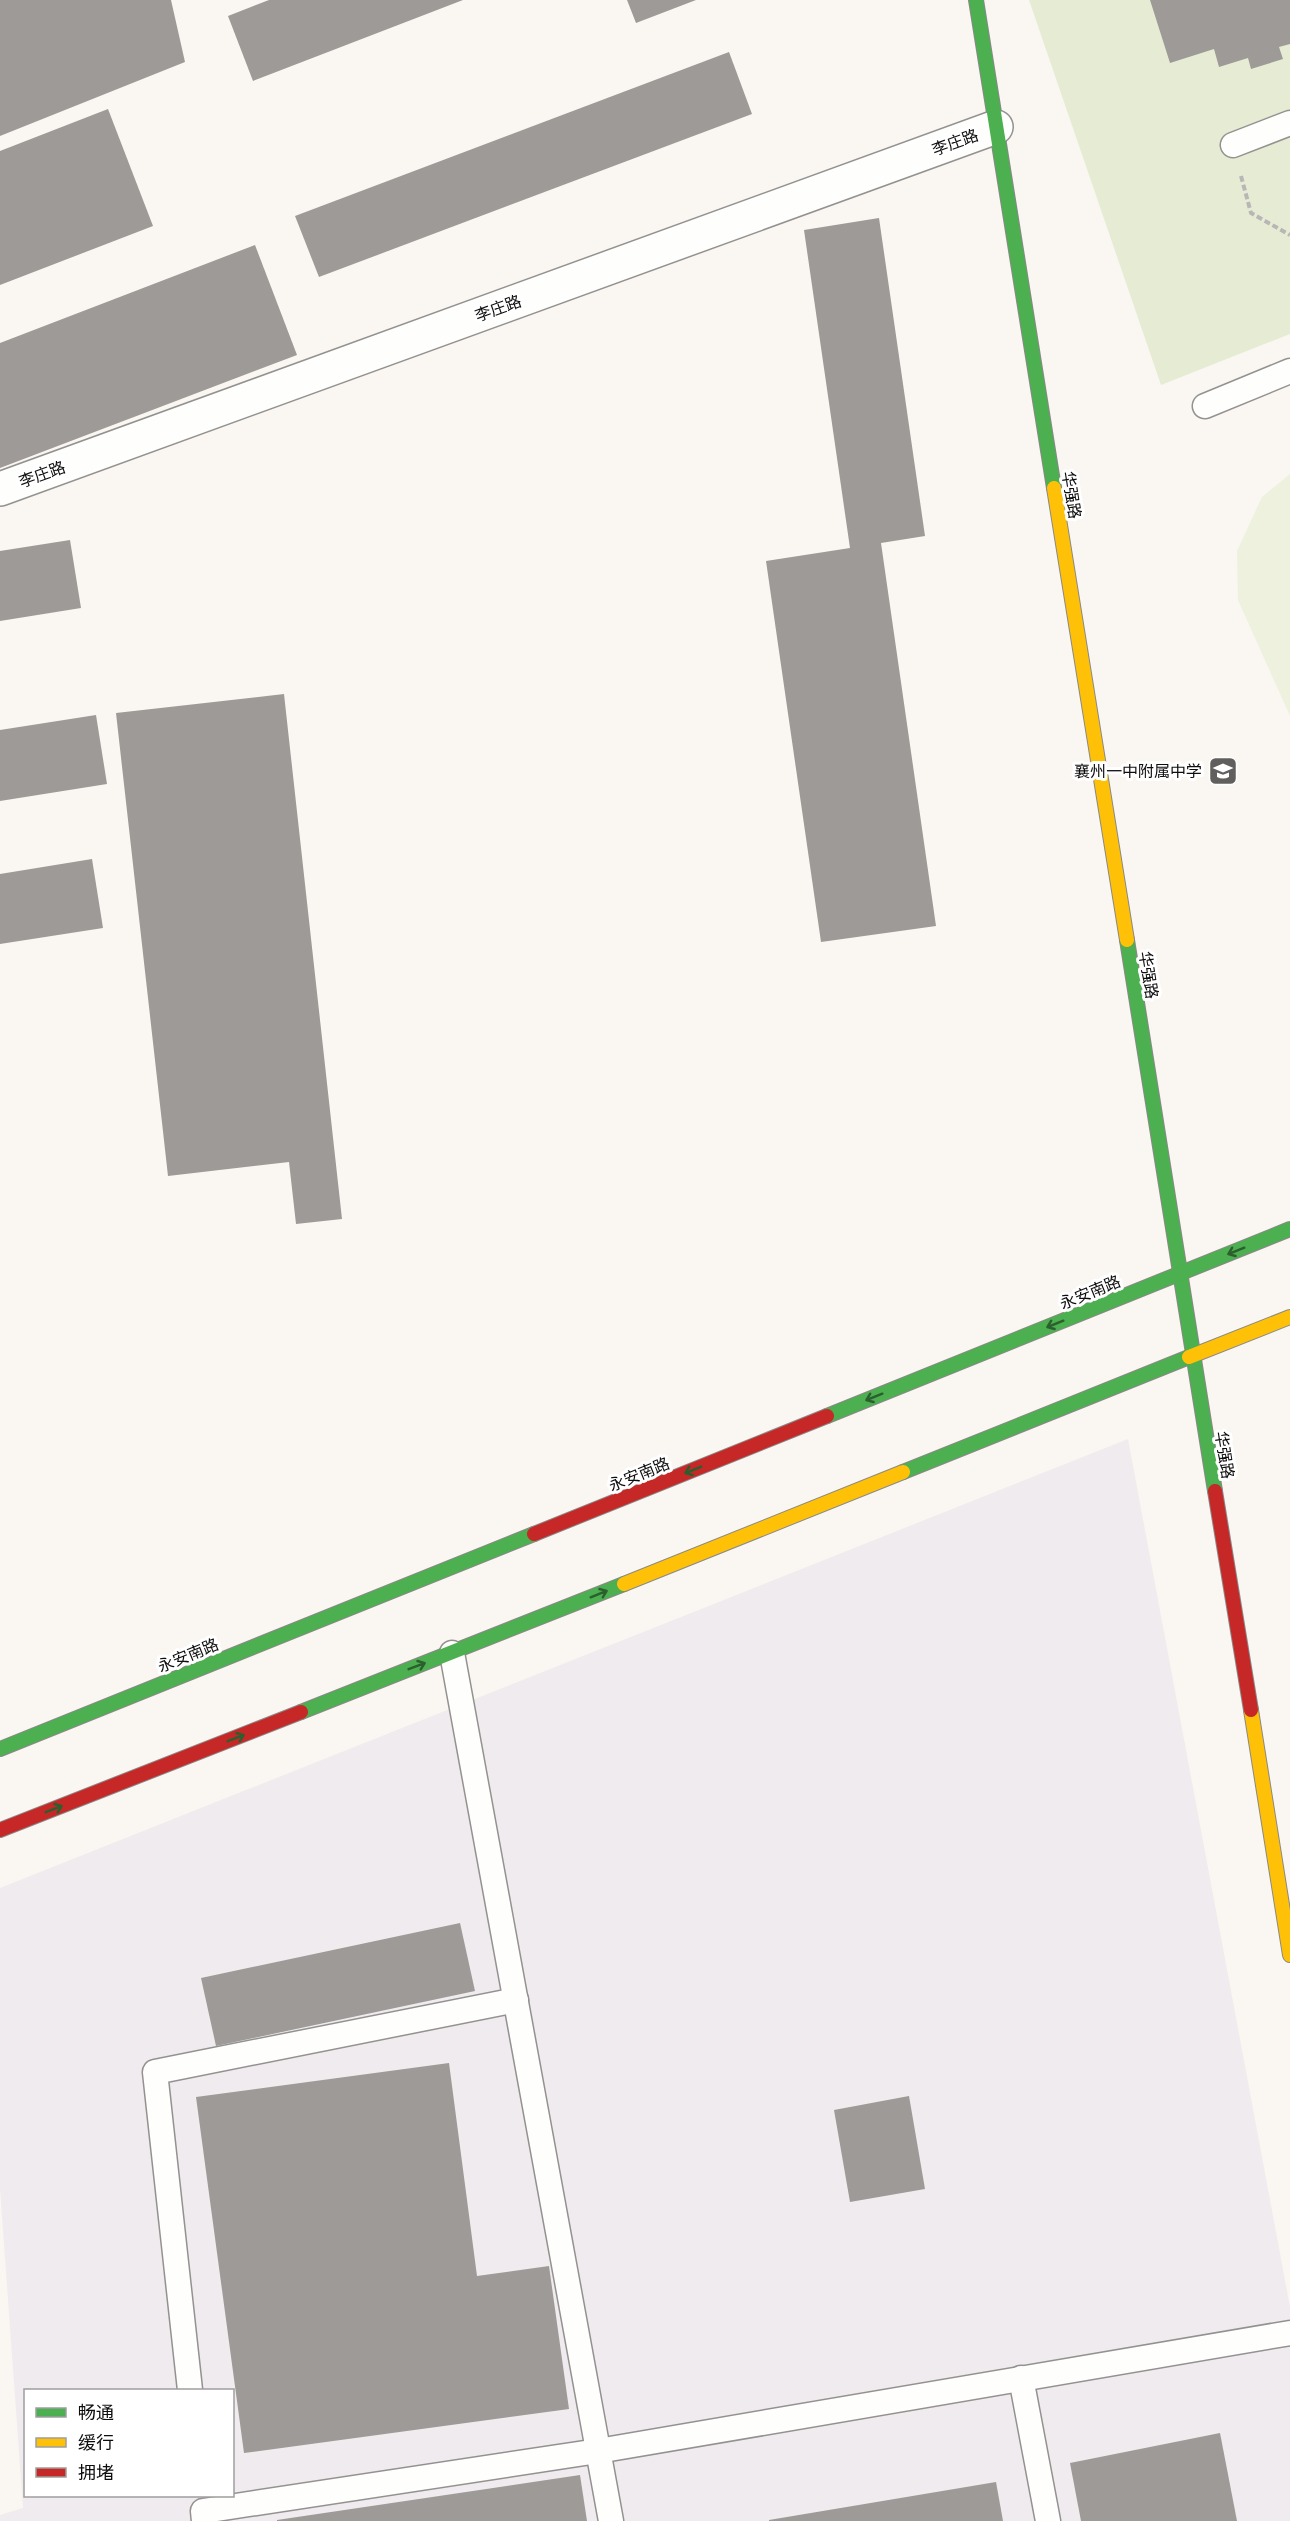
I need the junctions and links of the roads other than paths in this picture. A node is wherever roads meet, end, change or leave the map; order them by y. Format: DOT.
graph roads {
  1 [pos="976,0"];
  2 [pos="1290,123"];
  3 [pos="996,127"];
  4 [pos="1233,145"];
  5 [pos="1290,371"];
  6 [pos="1205,406"];
  7 [pos="0,489"];
  8 [pos="1290,1229"];
  9 [pos="1180,1274"];
  10 [pos="1290,1317"];
  11 [pos="1193,1357"];
  12 [pos="452,1653"];
  13 [pos="0,1749"];
  14 [pos="0,1830"];
  15 [pos="1290,1955"];
  16 [pos="516,2000"];
  17 [pos="1290,2332"];
  18 [pos="1021,2378"];
  19 [pos="190,2389"];
  20 [pos="598,2451"];
  21 [pos="203,2509"];
  22 [pos="611,2521"];
  23 [pos="1048,2521"];
  1 -- 3 [label="main road, 华强路"];
  2 -- 4 [label="lane"];
  3 -- 7 [label="street, 李庄路"];
  3 -- 9 [label="main road, 华强路"];
  5 -- 6 [label="lane"];
  8 -- 9 [label="main road, 永安南路, one-way"];
  9 -- 11 [label="main road, 华强路"];
  9 -- 13 [label="main road, 永安南路, one-way"];
  10 -- 11 [label="main road"];
  12 -- 11 [label="main road, one-way"];
  11 -- 15 [label="main road, 华强路"];
  14 -- 12 [label="main road, one-way"];
  12 -- 16 [label="lane"];
  16 -- 19 [label="lane"];
  16 -- 20 [label="lane"];
  17 -- 18 [label="lane"];
  18 -- 20 [label="lane"];
  18 -- 23 [label="lane"];
  20 -- 21 [label="lane"];
  20 -- 22 [label="lane"];
}
